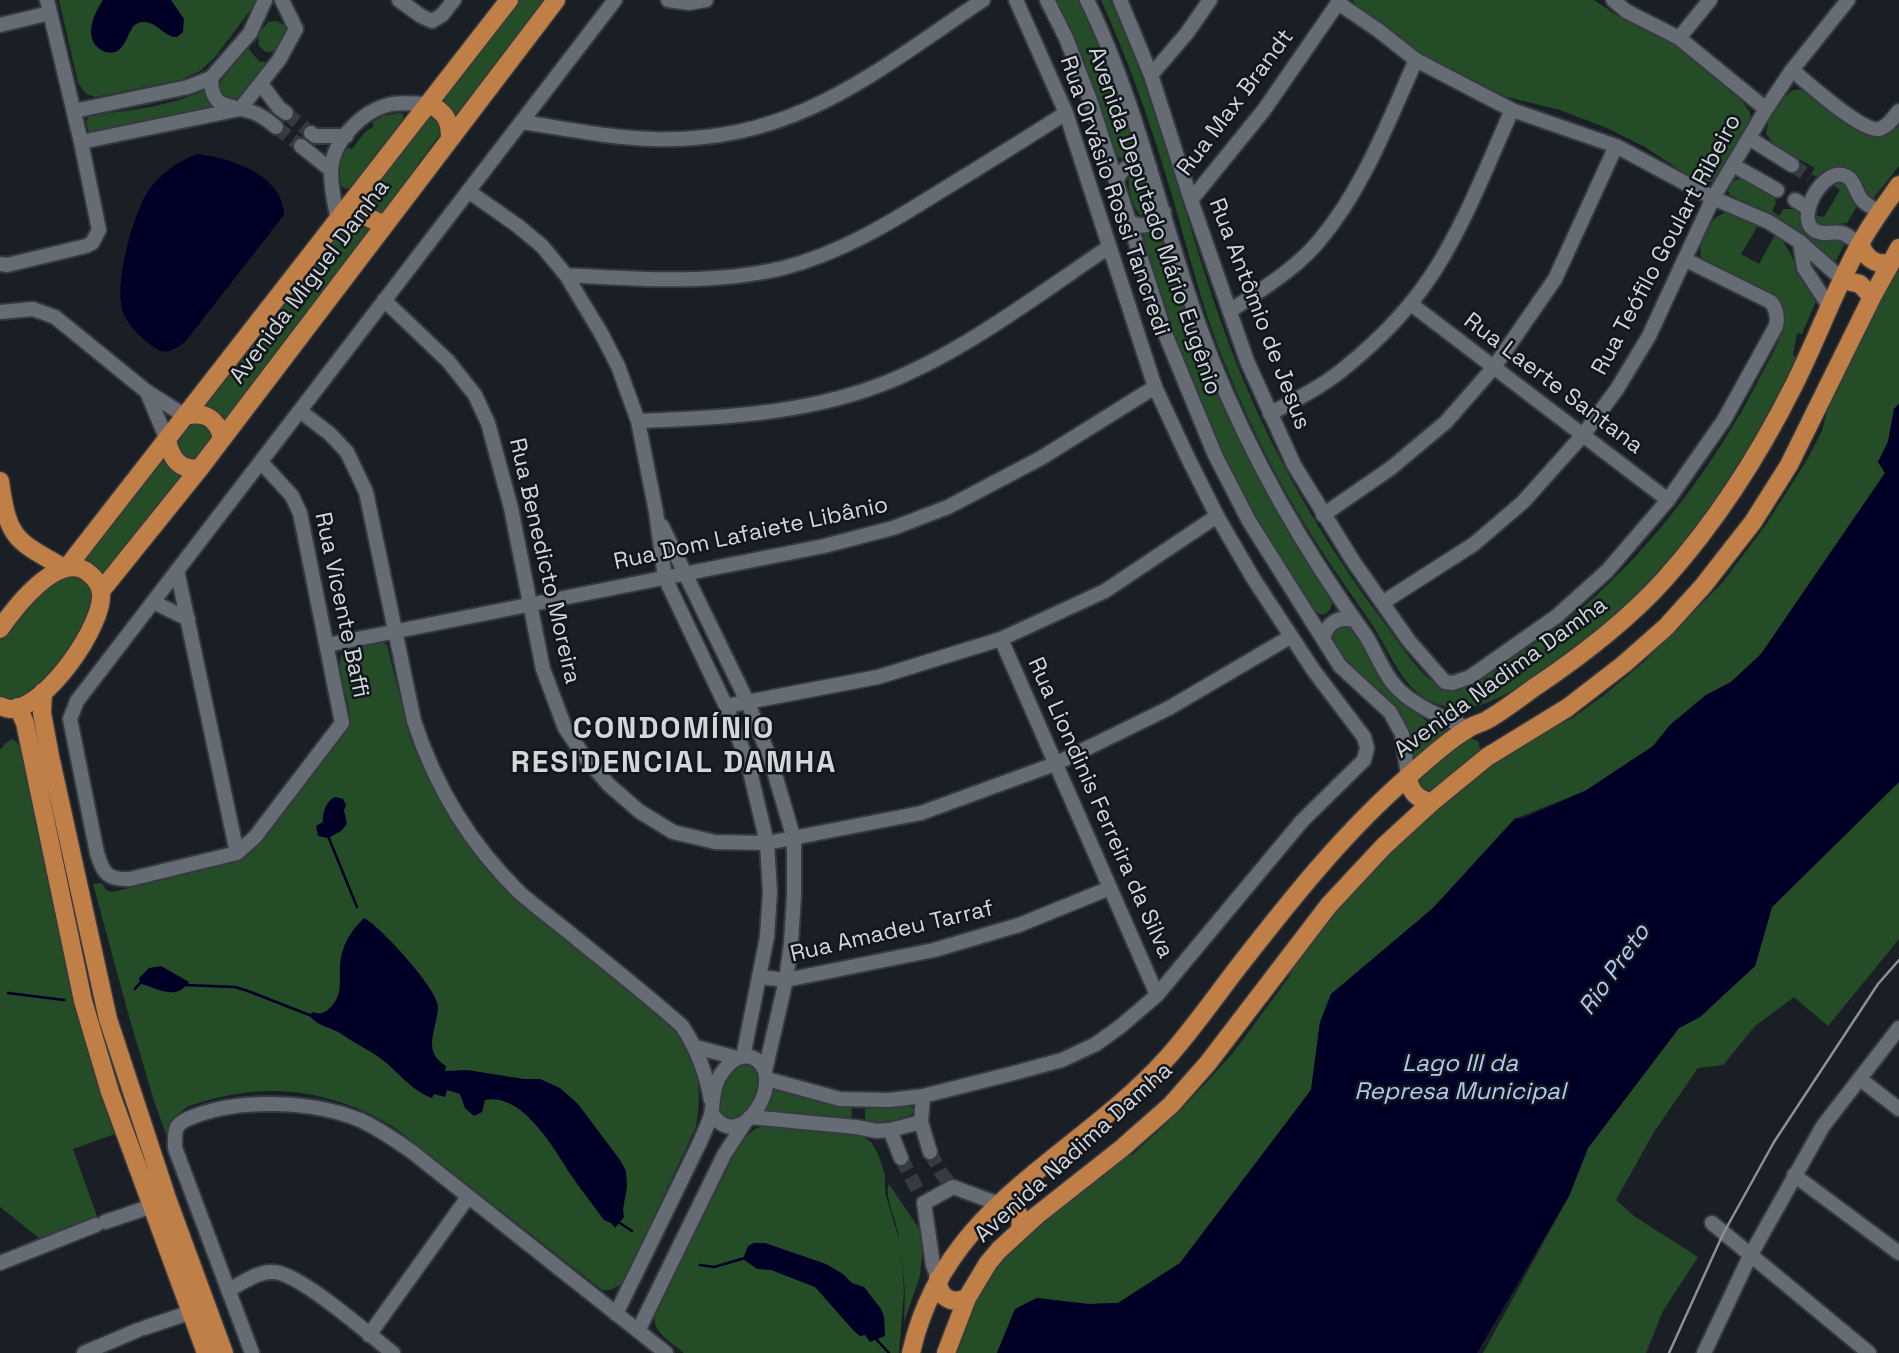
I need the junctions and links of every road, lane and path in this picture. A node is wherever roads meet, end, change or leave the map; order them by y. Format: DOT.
graph roads {
  1 [pos="265,0"];
  2 [pos="282,0"];
  3 [pos="399,0"];
  4 [pos="454,0"];
  5 [pos="509,0"];
  6 [pos="556,0"];
  7 [pos="615,0"];
  8 [pos="668,0"];
  9 [pos="706,0"];
  10 [pos="983,0"];
  11 [pos="1016,0"];
  12 [pos="1047,0"];
  13 [pos="1087,0"];
  14 [pos="1120,0"];
  15 [pos="1210,0"];
  16 [pos="1613,0"];
  17 [pos="1710,0"];
  18 [pos="1848,0"];
  19 [pos="1339,2"];
  20 [pos="49,7"];
  21 [pos="0,25"];
  22 [pos="1679,38"];
  23 [pos="1416,60"];
  24 [pos="1792,70"];
  25 [pos="1151,75"];
  26 [pos="211,78"];
  27 [pos="261,84"];
  28 [pos="430,104"];
  29 [pos="240,109"];
  30 [pos="1766,109"];
  31 [pos="1513,110"];
  32 [pos="74,111"];
  33 [pos="1899,111"];
  34 [pos="286,113"];
  35 [pos="1066,113"];
  36 [pos="522,122"];
  37 [pos="276,127"];
  38 [pos="346,136"];
  39 [pos="450,138"];
  40 [pos="1749,138"];
  41 [pos="81,142"];
  42 [pos="1616,145"];
  43 [pos="1733,165"];
  44 [pos="1792,165"];
  45 [pos="1150,168"];
  46 [pos="331,177"];
  47 [pos="1116,180"];
  48 [pos="1899,185"];
  49 [pos="1777,190"];
  50 [pos="468,191"];
  51 [pos="1713,198"];
  52 [pos="1191,200"];
  53 [pos="354,201"];
  54 [pos="1899,210"];
  55 [pos="1164,212"];
  56 [pos="1880,212"];
  57 [pos="338,221"];
  58 [pos="1130,222"];
  59 [pos="384,225"];
  60 [pos="1800,242"];
  61 [pos="1860,244"];
  62 [pos="1110,247"];
  63 [pos="1894,256"];
  64 [pos="1686,260"];
  65 [pos="0,264"];
  66 [pos="566,275"];
  67 [pos="1843,280"];
  68 [pos="1872,297"];
  69 [pos="384,300"];
  70 [pos="1411,304"];
  71 [pos="1829,306"];
  72 [pos="1230,311"];
  73 [pos="0,312"];
  74 [pos="1859,324"];
  75 [pos="1494,367"];
  76 [pos="1155,387"];
  77 [pos="146,391"];
  78 [pos="300,411"];
  79 [pos="1270,414"];
  80 [pos="185,416"];
  81 [pos="638,421"];
  82 [pos="1583,435"];
  83 [pos="222,438"];
  84 [pos="167,440"];
  85 [pos="261,462"];
  86 [pos="200,468"];
  87 [pos="0,481"];
  88 [pos="1668,500"];
  89 [pos="656,512"];
  90 [pos="1323,515"];
  91 [pos="1217,516"];
  92 [pos="85,544"];
  93 [pos="48,558"];
  94 [pos="66,567"];
  95 [pos="177,570"];
  96 [pos="684,574"];
  97 [pos="665,578"];
  98 [pos="101,591"];
  99 [pos="1340,599"];
  100 [pos="153,601"];
  101 [pos="1382,603"];
  102 [pos="530,604"];
  103 [pos="1309,618"];
  104 [pos="188,619"];
  105 [pos="1354,620"];
  106 [pos="0,628"];
  107 [pos="394,631"];
  108 [pos="1290,637"];
  109 [pos="1001,639"];
  110 [pos="1323,639"];
  111 [pos="327,645"];
  112 [pos="43,692"];
  113 [pos="748,703"];
  114 [pos="726,706"];
  115 [pos="7,711"];
  116 [pos="1468,728"];
  117 [pos="1487,757"];
  118 [pos="1055,764"];
  119 [pos="1408,776"];
  120 [pos="1432,802"];
  121 [pos="794,839"];
  122 [pos="767,843"];
  123 [pos="237,853"];
  124 [pos="1110,888"];
  125 [pos="760,977"];
  126 [pos="786,980"];
  127 [pos="1157,995"];
  128 [pos="1899,1028"];
  129 [pos="696,1047"];
  130 [pos="740,1058"];
  131 [pos="766,1075"];
  132 [pos="1860,1079"];
  133 [pos="127,1081"];
  134 [pos="109,1087"];
  135 [pos="923,1096"];
  136 [pos="859,1099"];
  137 [pos="712,1107"];
  138 [pos="1899,1110"];
  139 [pos="748,1119"];
  140 [pos="921,1122"];
  141 [pos="856,1127"];
  142 [pos="890,1130"];
  143 [pos="930,1152"];
  144 [pos="901,1158"];
  145 [pos="1794,1175"];
  146 [pos="917,1189"];
  147 [pos="468,1197"];
  148 [pos="924,1203"];
  149 [pos="999,1204"];
  150 [pos="152,1206"];
  151 [pos="1712,1223"];
  152 [pos="1020,1229"];
  153 [pos="1740,1247"];
  154 [pos="1899,1253"];
  155 [pos="0,1263"];
  156 [pos="938,1279"];
  157 [pos="228,1290"];
  158 [pos="967,1298"];
  159 [pos="191,1312"];
  160 [pos="616,1314"];
  161 [pos="638,1331"];
  162 [pos="369,1335"];
  163 [pos="86,1352"];
  164 [pos="206,1353"];
  165 [pos="224,1353"];
  166 [pos="252,1353"];
  167 [pos="393,1353"];
  168 [pos="666,1353"];
  169 [pos="911,1353"];
  170 [pos="946,1353"];
  171 [pos="1704,1353"];
  172 [pos="1868,1353"];
  1 -- 26 [label="street"];
  2 -- 27 [label="street"];
  3 -- 4 [label="street"];
  5 -- 28 [label="main road, Avenida Miguel Damha"];
  6 -- 39 [label="main road, Avenida Miguel Damha"];
  7 -- 36 [label="street"];
  8 -- 9 [label="street"];
  10 -- 36 [label="street"];
  11 -- 35 [label="street, Rua Orvásio Rossi Tancredi"];
  12 -- 47 [label="street, Avenida Deputado Mário Eugênio"];
  13 -- 45 [label="street, Avenida Deputado Mário Eugênio"];
  14 -- 25 [label="street, Rua Antômio de Jesus"];
  15 -- 25 [label="street"];
  16 -- 22 [label="street"];
  17 -- 22 [label="street"];
  18 -- 24 [label="street, Rua Teófilo Goulart Ribeiro"];
  19 -- 23 [label="street"];
  19 -- 52 [label="street, Rua Max Brandt"];
  20 -- 21 [label="street"];
  20 -- 32 [label="street"];
  22 -- 30 [label="street"];
  23 -- 31 [label="street"];
  23 -- 72 [label="street"];
  24 -- 30 [label="street, Rua Teófilo Goulart Ribeiro"];
  24 -- 33 [label="street"];
  25 -- 52 [label="street, Rua Antômio de Jesus"];
  26 -- 29 [label="street"];
  26 -- 32 [label="street"];
  27 -- 29 [label="street"];
  27 -- 34 [label="street"];
  28 -- 38 [label="street"];
  28 -- 39 [label="main road"];
  28 -- 53 [label="main road, Avenida Miguel Damha"];
  29 -- 37 [label="street"];
  29 -- 41 [label="street"];
  30 -- 40 [label="street, Rua Teófilo Goulart Ribeiro"];
  31 -- 42 [label="street"];
  31 -- 70 [label="street"];
  32 -- 41 [label="street"];
  35 -- 62 [label="street, Rua Orvásio Rossi Tancredi"];
  35 -- 66 [label="street"];
  36 -- 50 [label="street"];
  38 -- 46 [label="street"];
  38 -- 46 [label="street"];
  39 -- 59 [label="main road, Avenida Miguel Damha"];
  40 -- 43 [label="street, Rua Teófilo Goulart Ribeiro"];
  40 -- 44 [label="street"];
  41 -- 65 [label="street"];
  42 -- 51 [label="street"];
  42 -- 75 [label="street"];
  43 -- 49 [label="street"];
  43 -- 51 [label="street, Rua Teófilo Goulart Ribeiro"];
  45 -- 47 [label="street"];
  45 -- 55 [label="street, Avenida Deputado Mário Eugênio"];
  46 -- 53 [label="street"];
  46 -- 57 [label="street"];
  47 -- 58 [label="street, Avenida Deputado Mário Eugênio"];
  48 -- 56 [label="main road, Avenida Nadima Damha"];
  50 -- 66 [label="street"];
  50 -- 69 [label="street"];
  51 -- 60 [label="street"];
  51 -- 64 [label="street, Rua Teófilo Goulart Ribeiro"];
  52 -- 72 [label="street, Rua Antômio de Jesus"];
  53 -- 57 [label="main road, Avenida Miguel Damha"];
  53 -- 59 [label="main road"];
  54 -- 56 [label="main road"];
  55 -- 58 [label="street"];
  55 -- 99 [label="street, Avenida Deputado Mário Eugênio"];
  56 -- 61 [label="main road, Avenida Nadima Damha"];
  56 -- 61 [label="street"];
  57 -- 80 [label="main road, Avenida Miguel Damha"];
  58 -- 103 [label="street, Avenida Deputado Mário Eugênio"];
  59 -- 83 [label="main road, Avenida Miguel Damha"];
  60 -- 67 [label="street"];
  60 -- 71 [label="street"];
  61 -- 63 [label="main road"];
  61 -- 67 [label="main road, Avenida Nadima Damha"];
  62 -- 76 [label="street, Rua Orvásio Rossi Tancredi"];
  62 -- 81 [label="street"];
  63 -- 68 [label="main road, Avenida Nadima Damha"];
  64 -- 82 [label="street, Rua Teófilo Goulart Ribeiro"];
  64 -- 88 [label="street"];
  66 -- 81 [label="street"];
  67 -- 68 [label="main road"];
  67 -- 71 [label="main road, Avenida Nadima Damha"];
  68 -- 74 [label="main road, Avenida Nadima Damha"];
  69 -- 78 [label="street"];
  69 -- 102 [label="street, Rua Benedicto Moreira"];
  70 -- 75 [label="street, Rua Laerte Santana"];
  70 -- 79 [label="street"];
  71 -- 74 [label="main road"];
  71 -- 116 [label="main road, Avenida Nadima Damha"];
  72 -- 79 [label="street, Rua Antômio de Jesus"];
  73 -- 77 [label="street"];
  74 -- 117 [label="main road, Avenida Nadima Damha"];
  75 -- 82 [label="street, Rua Laerte Santana"];
  75 -- 90 [label="street"];
  76 -- 91 [label="street, Rua Orvásio Rossi Tancredi"];
  76 -- 96 [label="street, Rua Dom Lafaiete Libânio"];
  77 -- 80 [label="street"];
  77 -- 84 [label="street"];
  78 -- 85 [label="street"];
  78 -- 107 [label="street"];
  79 -- 90 [label="street, Rua Antômio de Jesus"];
  80 -- 83 [label="main road"];
  80 -- 84 [label="main road, Avenida Miguel Damha"];
  81 -- 89 [label="street"];
  82 -- 88 [label="street, Rua Laerte Santana"];
  82 -- 101 [label="street, Rua Teófilo Goulart Ribeiro"];
  83 -- 86 [label="main road, Avenida Miguel Damha"];
  84 -- 86 [label="main road"];
  84 -- 92 [label="main road, Avenida Miguel Damha"];
  85 -- 95 [label="street"];
  85 -- 111 [label="street, Rua Vicente Baffi"];
  86 -- 98 [label="main road, Avenida Miguel Damha"];
  87 -- 93 [label="main road"];
  88 -- 101 [label="street, Rua Antômio de Jesus"];
  89 -- 96 [label="street"];
  89 -- 97 [label="street"];
  90 -- 101 [label="street, Rua Antômio de Jesus"];
  91 -- 108 [label="street, Rua Orvásio Rossi Tancredi"];
  91 -- 109 [label="street"];
  92 -- 93 [label="main road"];
  92 -- 94 [label="main road, Avenida Miguel Damha"];
  93 -- 94 [label="main road"];
  94 -- 98 [label="main road"];
  94 -- 106 [label="main road, Avenida Miguel Damha"];
  95 -- 100 [label="street"];
  95 -- 104 [label="street"];
  96 -- 97 [label="street, Rua Dom Lafaiete Libânio"];
  96 -- 113 [label="street"];
  97 -- 102 [label="street, Rua Dom Lafaiete Libânio"];
  97 -- 114 [label="street"];
  98 -- 112 [label="main road"];
  99 -- 103 [label="street"];
  99 -- 105 [label="street, Avenida Deputado Mário Eugênio"];
  100 -- 104 [label="street"];
  100 -- 123 [label="street"];
  102 -- 107 [label="street, Rua Dom Lafaiete Libânio"];
  102 -- 122 [label="street, Rua Benedicto Moreira"];
  103 -- 110 [label="street, Avenida Deputado Mário Eugênio"];
  104 -- 123 [label="street"];
  105 -- 110 [label="street"];
  105 -- 116 [label="street, Avenida Deputado Mário Eugênio"];
  107 -- 111 [label="street, Rua Dom Lafaiete Libânio"];
  107 -- 129 [label="street"];
  108 -- 118 [label="street, Rua Benedicto Moreira"];
  108 -- 127 [label="street, Rua Orvásio Rossi Tancredi"];
  109 -- 113 [label="street"];
  109 -- 118 [label="street, Rua Liondinis Ferreira da Silva"];
  110 -- 119 [label="street, Avenida Deputado Mário Eugênio"];
  111 -- 123 [label="street, Rua Vicente Baffi"];
  112 -- 115 [label="main road"];
  112 -- 133 [label="main road"];
  113 -- 114 [label="street"];
  113 -- 121 [label="street"];
  114 -- 122 [label="street"];
  115 -- 134 [label="main road"];
  116 -- 117 [label="main road"];
  116 -- 119 [label="main road, Avenida Nadima Damha"];
  117 -- 120 [label="main road, Avenida Nadima Damha"];
  118 -- 121 [label="street, Rua Benedicto Moreira"];
  118 -- 124 [label="street, Rua Liondinis Ferreira da Silva"];
  119 -- 120 [label="main road"];
  119 -- 149 [label="main road, Avenida Nadima Damha"];
  120 -- 152 [label="main road, Avenida Nadima Damha"];
  121 -- 122 [label="street, Rua Benedicto Moreira"];
  121 -- 126 [label="street"];
  122 -- 125 [label="street"];
  124 -- 126 [label="street, Rua Amadeu Tarraf"];
  124 -- 127 [label="street, Rua Liondinis Ferreira da Silva"];
  125 -- 126 [label="street, Rua Amadeu Tarraf"];
  125 -- 130 [label="street"];
  126 -- 131 [label="street"];
  127 -- 135 [label="street"];
  128 -- 132 [label="street"];
  129 -- 130 [label="street"];
  129 -- 137 [label="street"];
  130 -- 131 [label="street"];
  130 -- 137 [label="street"];
  131 -- 136 [label="street"];
  131 -- 139 [label="street"];
  132 -- 138 [label="street"];
  132 -- 145 [label="street"];
  133 -- 134 [label="main road"];
  133 -- 165 [label="main road"];
  134 -- 150 [label="main road"];
  135 -- 136 [label="street"];
  135 -- 140 [label="street"];
  136 -- 141 [label="street"];
  137 -- 139 [label="street"];
  137 -- 160 [label="street"];
  139 -- 141 [label="street"];
  139 -- 161 [label="street"];
  140 -- 142 [label="street"];
  140 -- 143 [label="street"];
  141 -- 142 [label="street"];
  142 -- 144 [label="street"];
  145 -- 153 [label="street"];
  145 -- 154 [label="street"];
  146 -- 148 [label="street"];
  147 -- 157 [label="street"];
  147 -- 160 [label="street"];
  147 -- 162 [label="street"];
  148 -- 149 [label="street"];
  148 -- 156 [label="street"];
  149 -- 152 [label="main road"];
  149 -- 156 [label="main road, Avenida Nadima Damha"];
  150 -- 155 [label="street"];
  150 -- 159 [label="main road"];
  151 -- 153 [label="street"];
  152 -- 158 [label="main road, Avenida Nadima Damha"];
  153 -- 171 [label="street"];
  153 -- 172 [label="street"];
  156 -- 158 [label="main road"];
  156 -- 169 [label="main road, Avenida Nadima Damha"];
  157 -- 162 [label="street"];
  157 -- 166 [label="street"];
  158 -- 170 [label="main road, Avenida Nadima Damha"];
  159 -- 163 [label="street"];
  159 -- 164 [label="main road"];
  160 -- 161 [label="street"];
  161 -- 168 [label="street"];
  162 -- 167 [label="street"];
}
